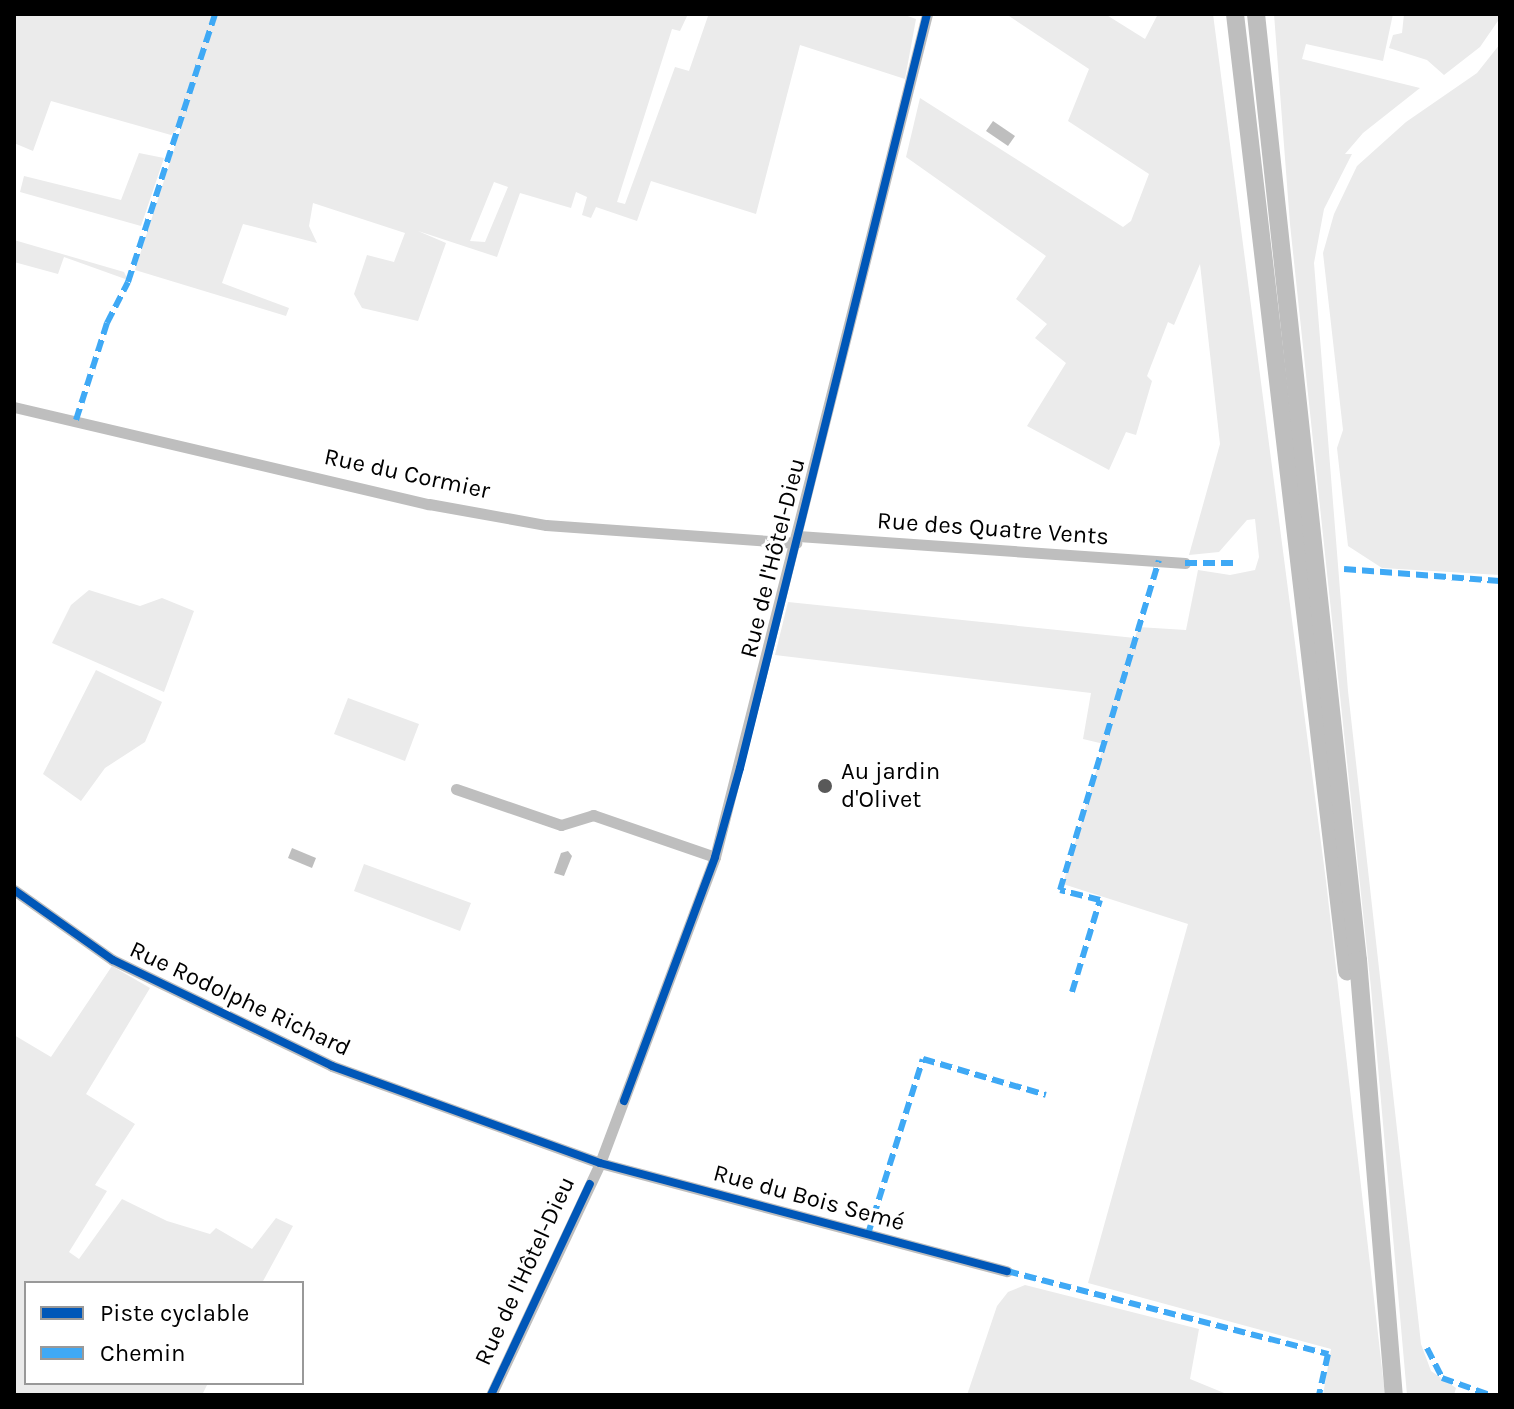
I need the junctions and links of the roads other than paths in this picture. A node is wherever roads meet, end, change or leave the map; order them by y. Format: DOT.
graph roads {
  1 [pos="927,14"];
  2 [pos="1229,14"];
  3 [pos="1235,14"];
  4 [pos="1256,14"];
  5 [pos="1263,14"];
  6 [pos="1263,75"];
  7 [pos="1245,104"];
  8 [pos="14,407"];
  9 [pos="797,540"];
  10 [pos="1185,563"];
  11 [pos="456,789"];
  12 [pos="715,857"];
  13 [pos="14,890"];
  14 [pos="600,1163"];
  15 [pos="1386,1263"];
  16 [pos="1007,1271"];
  17 [pos="491,1395"];
  18 [pos="1394,1395"];
  1 -- 9 [label="street, Rue de l'Hôtel-Dieu"];
  2 -- 7 [label="highway"];
  3 -- 7 [label="highway"];
  4 -- 6 [label="highway"];
  5 -- 6 [label="highway"];
  6 -- 15 [label="highway"];
  7 -- 15 [label="highway"];
  8 -- 9 [label="street, Rue du Cormier"];
  9 -- 10 [label="street, Rue des Quatre Vents"];
  9 -- 12 [label="street, Rue de l'Hôtel-Dieu"];
  11 -- 12 [label="street"];
  12 -- 14 [label="street, Rue de l'Hôtel-Dieu"];
  13 -- 14 [label="street, Rue Rodolphe Richard"];
  14 -- 16 [label="street, Rue du Bois Semé"];
  14 -- 17 [label="street, Rue de l'Hôtel-Dieu"];
  15 -- 18 [label="highway"];
}
